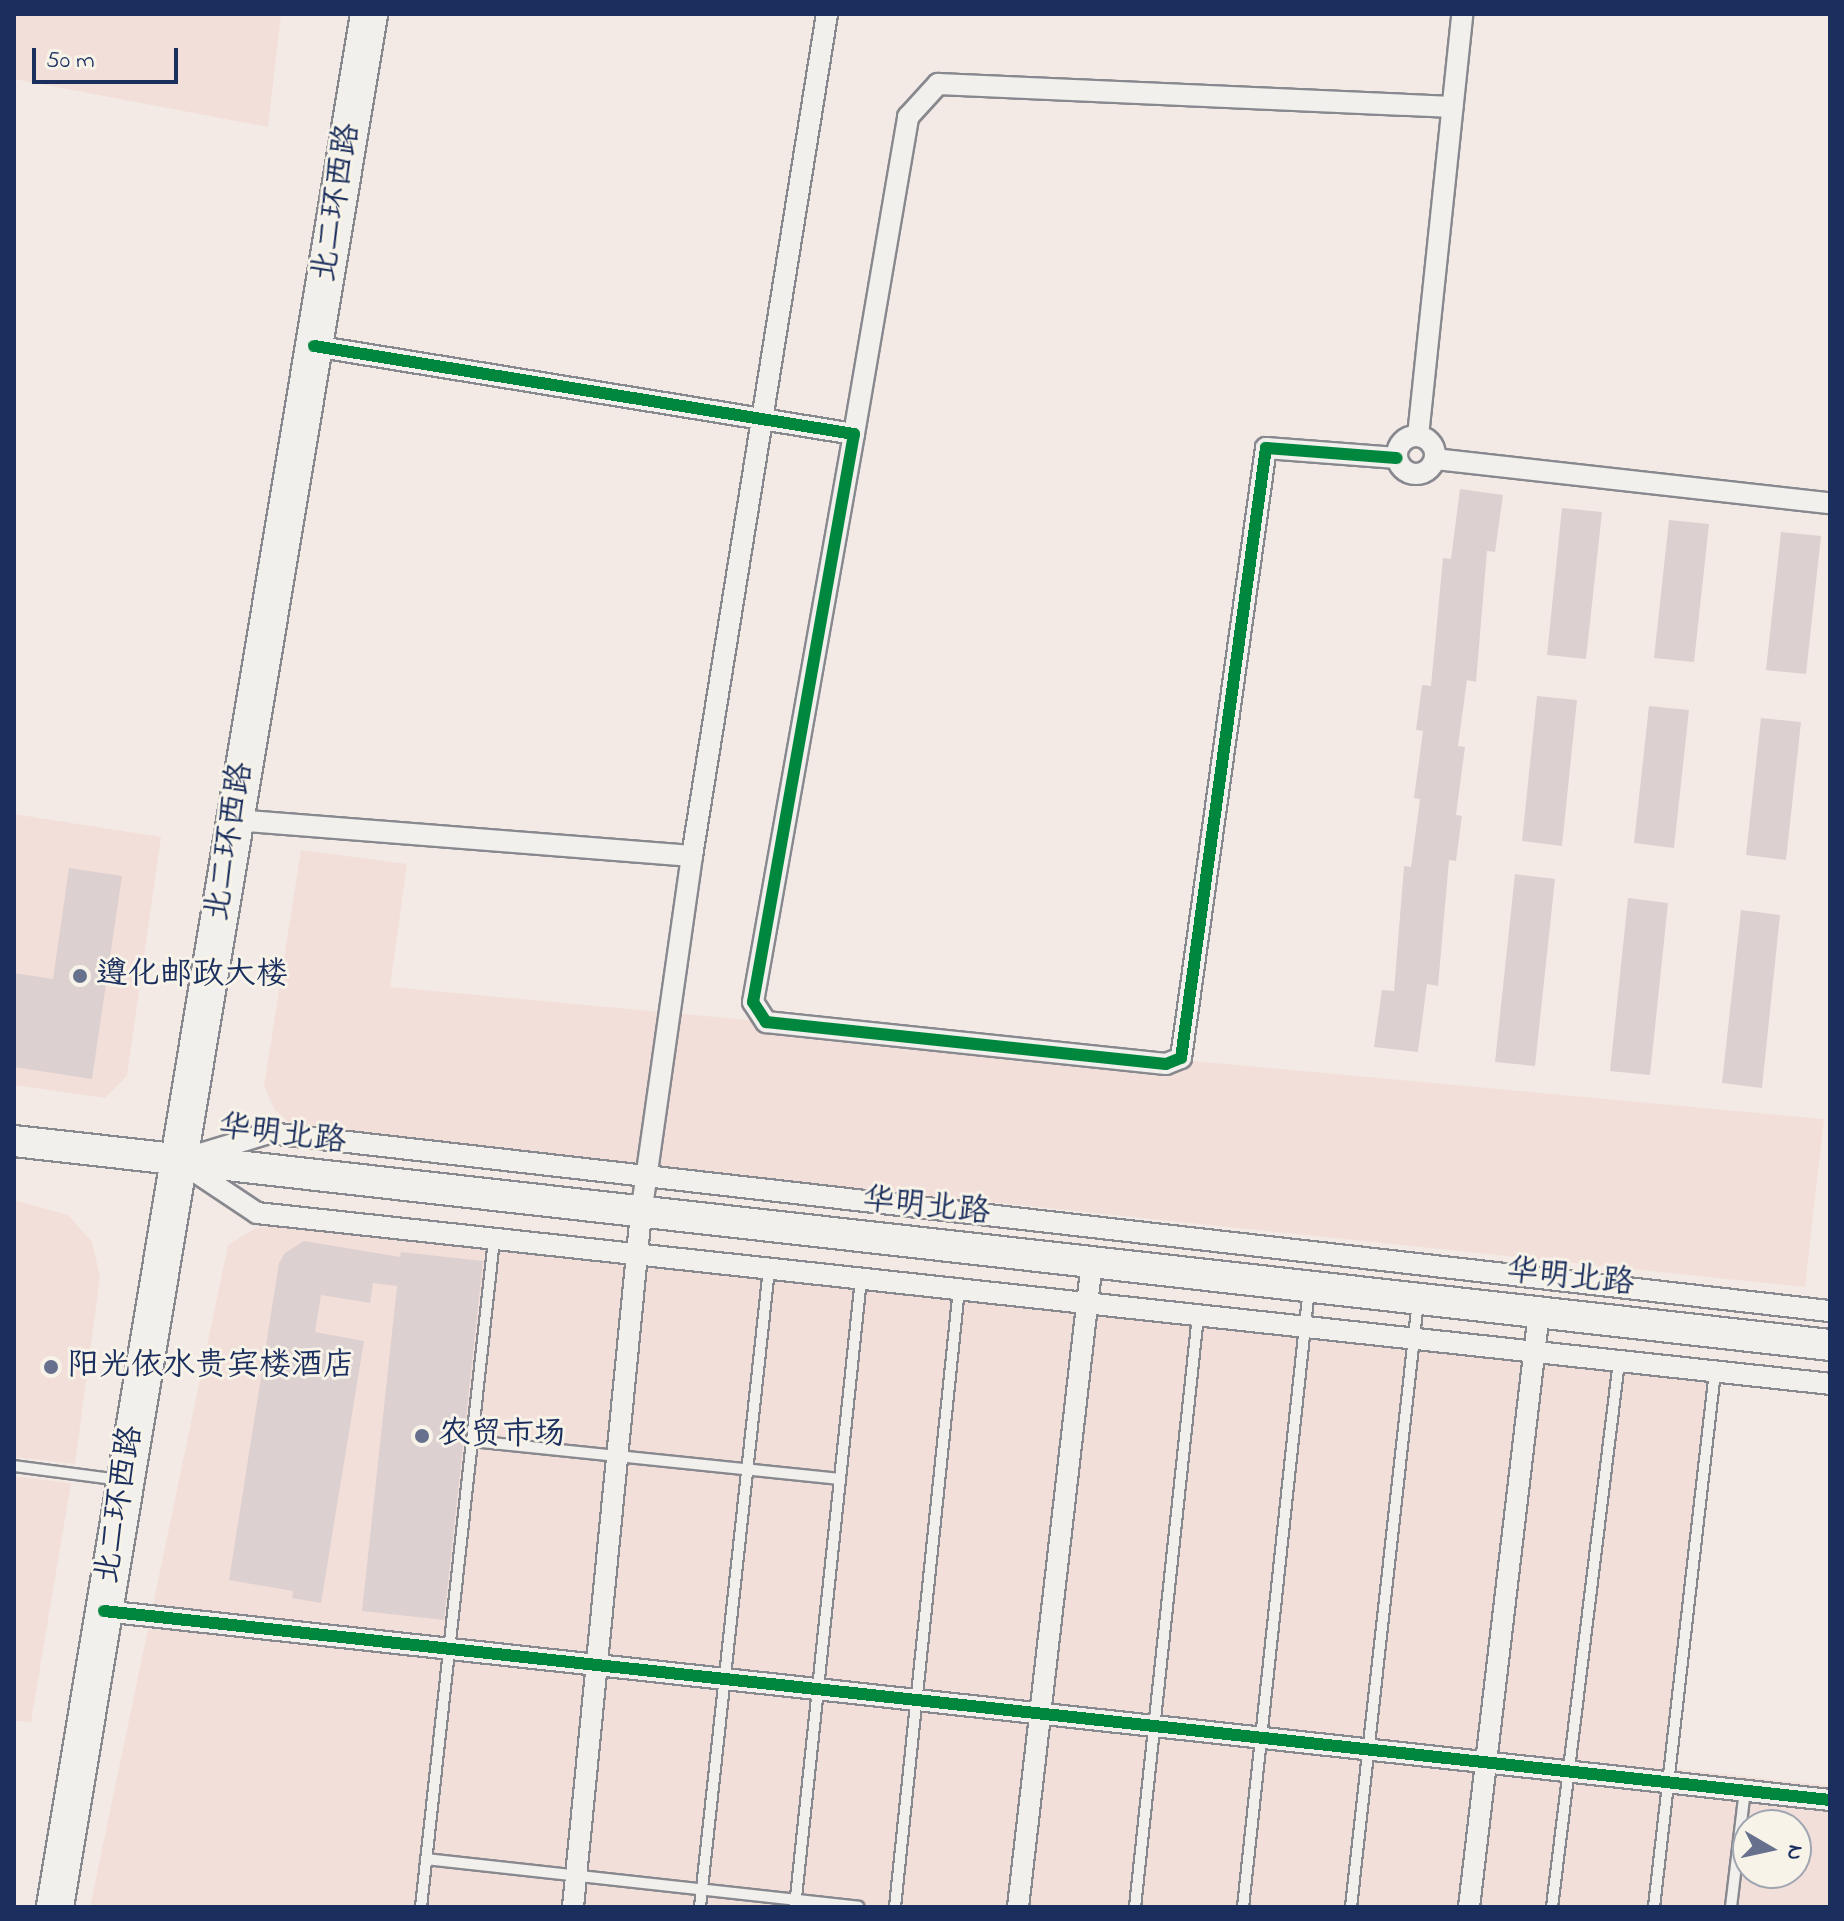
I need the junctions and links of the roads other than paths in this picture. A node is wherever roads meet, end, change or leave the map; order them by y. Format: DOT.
graph roads {
  1 [pos="369,14"];
  2 [pos="827,14"];
  3 [pos="1462,14"];
  4 [pos="1452,107"];
  5 [pos="314,346"];
  6 [pos="764,420"];
  7 [pos="854,434"];
  8 [pos="1418,436"];
  9 [pos="1397,458"];
  10 [pos="1435,459"];
  11 [pos="1830,503"];
  12 [pos="235,820"];
  13 [pos="692,856"];
  14 [pos="14,1141"];
  15 [pos="179,1161"];
  16 [pos="647,1176"];
  17 [pos="641,1214"];
  18 [pos="494,1239"];
  19 [pos="637,1254"];
  20 [pos="1092,1262"];
  21 [pos="769,1269"];
  22 [pos="861,1279"];
  23 [pos="1310,1286"];
  24 [pos="959,1289"];
  25 [pos="1419,1299"];
  26 [pos="1087,1303"];
  27 [pos="1830,1311"];
  28 [pos="1539,1312"];
  29 [pos="1198,1316"];
  30 [pos="1305,1327"];
  31 [pos="1414,1339"];
  32 [pos="1830,1345"];
  33 [pos="1534,1352"];
  34 [pos="1619,1361"];
  35 [pos="1715,1372"];
  36 [pos="1830,1384"];
  37 [pos="472,1441"];
  38 [pos="617,1456"];
  39 [pos="14,1466"];
  40 [pos="747,1470"];
  41 [pos="840,1479"];
  42 [pos="126,1480"];
  43 [pos="104,1611"];
  44 [pos="449,1650"];
  45 [pos="597,1666"];
  46 [pos="724,1680"];
  47 [pos="818,1690"];
  48 [pos="916,1701"];
  49 [pos="1039,1714"];
  50 [pos="1154,1726"];
  51 [pos="1261,1738"];
  52 [pos="1368,1750"];
  53 [pos="1486,1762"];
  54 [pos="1568,1771"];
  55 [pos="1669,1782"];
  56 [pos="1745,1790"];
  57 [pos="1830,1800"];
  58 [pos="426,1859"];
  59 [pos="576,1875"];
  60 [pos="702,1889"];
  61 [pos="796,1904"];
  62 [pos="55,1907"];
  63 [pos="421,1907"];
  64 [pos="573,1907"];
  65 [pos="700,1907"];
  66 [pos="858,1907"];
  67 [pos="895,1907"];
  68 [pos="1018,1907"];
  69 [pos="1135,1907"];
  70 [pos="1243,1907"];
  71 [pos="1351,1907"];
  72 [pos="1469,1907"];
  73 [pos="1552,1907"];
  74 [pos="1654,1907"];
  75 [pos="1731,1907"];
  1 -- 5 [label="highway, 北二环西路"];
  2 -- 6 [label="street"];
  3 -- 4 [label="street"];
  4 -- 7 [label="street"];
  4 -- 8 [label="street"];
  5 -- 6 [label="street"];
  5 -- 12 [label="highway, 北二环西路"];
  6 -- 7 [label="street"];
  6 -- 13 [label="street"];
  7 -- 9 [label="street"];
  8 -- 9 [label="street"];
  8 -- 10 [label="street"];
  9 -- 10 [label="street"];
  10 -- 11 [label="street"];
  12 -- 13 [label="street"];
  12 -- 15 [label="highway, 北二环西路"];
  13 -- 16 [label="street"];
  14 -- 15 [label="main road, 华明北路"];
  15 -- 16 [label="street"];
  15 -- 17 [label="main road, 华明北路"];
  15 -- 18 [label="street"];
  15 -- 42 [label="highway, 北二环西路"];
  16 -- 17 [label="street"];
  16 -- 27 [label="street"];
  17 -- 19 [label="street"];
  17 -- 20 [label="main road, 华明北路"];
  18 -- 19 [label="street"];
  18 -- 37 [label="lane"];
  19 -- 21 [label="street"];
  19 -- 38 [label="street"];
  20 -- 23 [label="main road, 华明北路"];
  20 -- 26 [label="street"];
  21 -- 22 [label="street"];
  21 -- 40 [label="lane"];
  22 -- 24 [label="street"];
  22 -- 41 [label="lane"];
  23 -- 25 [label="main road, 华明北路"];
  23 -- 30 [label="lane"];
  24 -- 26 [label="street"];
  24 -- 48 [label="lane"];
  25 -- 28 [label="main road, 华明北路"];
  25 -- 31 [label="lane"];
  26 -- 29 [label="street"];
  26 -- 49 [label="street"];
  28 -- 32 [label="main road, 华明北路"];
  28 -- 33 [label="street"];
  29 -- 30 [label="street"];
  29 -- 50 [label="lane"];
  30 -- 31 [label="street"];
  30 -- 51 [label="lane"];
  31 -- 33 [label="street"];
  31 -- 52 [label="lane"];
  33 -- 34 [label="street"];
  33 -- 53 [label="street"];
  34 -- 35 [label="street"];
  34 -- 54 [label="lane"];
  35 -- 36 [label="street"];
  35 -- 55 [label="lane"];
  37 -- 38 [label="lane"];
  37 -- 44 [label="lane"];
  38 -- 40 [label="lane"];
  38 -- 45 [label="street"];
  39 -- 42 [label="lane"];
  40 -- 41 [label="lane"];
  40 -- 46 [label="lane"];
  41 -- 47 [label="lane"];
  42 -- 43 [label="highway, 北二环西路"];
  43 -- 44 [label="street"];
  43 -- 62 [label="highway, 北二环西路"];
  44 -- 45 [label="street"];
  44 -- 58 [label="lane"];
  45 -- 46 [label="street"];
  45 -- 59 [label="street"];
  46 -- 47 [label="street"];
  46 -- 60 [label="lane"];
  47 -- 48 [label="street"];
  47 -- 61 [label="lane"];
  48 -- 49 [label="street"];
  48 -- 67 [label="lane"];
  49 -- 50 [label="street"];
  49 -- 68 [label="street"];
  50 -- 51 [label="street"];
  50 -- 69 [label="lane"];
  51 -- 52 [label="street"];
  51 -- 70 [label="lane"];
  52 -- 53 [label="street"];
  52 -- 71 [label="lane"];
  53 -- 54 [label="street"];
  53 -- 72 [label="street"];
  54 -- 55 [label="street"];
  54 -- 73 [label="lane"];
  55 -- 56 [label="street"];
  55 -- 74 [label="lane"];
  56 -- 57 [label="street"];
  56 -- 75 [label="lane"];
  58 -- 59 [label="lane"];
  58 -- 63 [label="lane"];
  59 -- 60 [label="lane"];
  59 -- 64 [label="street"];
  60 -- 61 [label="lane"];
  60 -- 65 [label="lane"];
  61 -- 66 [label="lane"];
}
